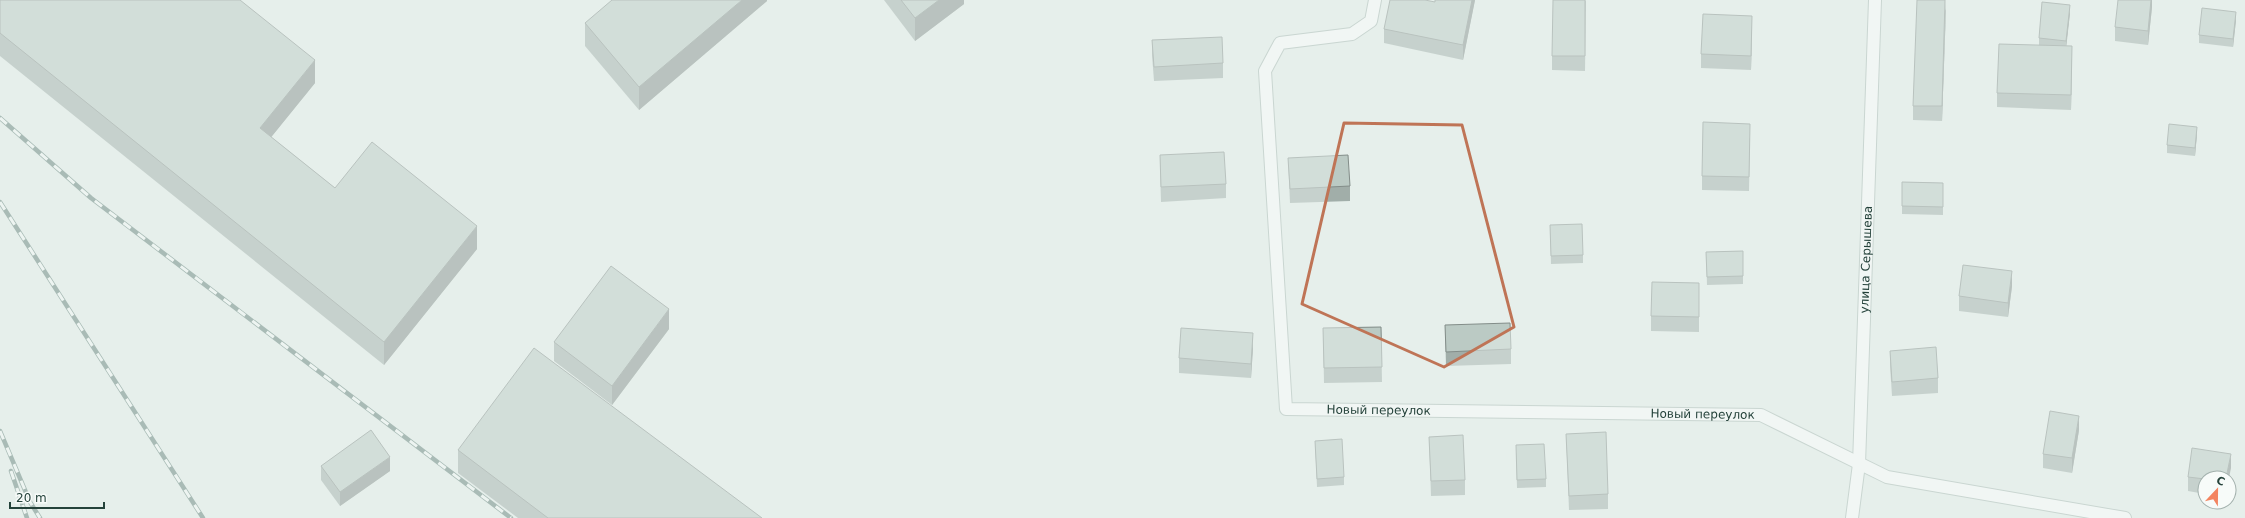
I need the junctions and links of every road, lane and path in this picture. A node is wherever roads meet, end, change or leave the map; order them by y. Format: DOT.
graph roads {
  1 [pos="1375,0"];
  2 [pos="1875,0"];
  3 [pos="1859,464"];
  4 [pos="1852,518"];
  5 [pos="2125,518"];
  1 -- 3 [label="street, Новый переулок"];
  2 -- 3 [label="street, улица Серышева"];
  3 -- 4 [label="street, улица Серышева"];
  3 -- 5 [label="street, Новый переулок"];
}
